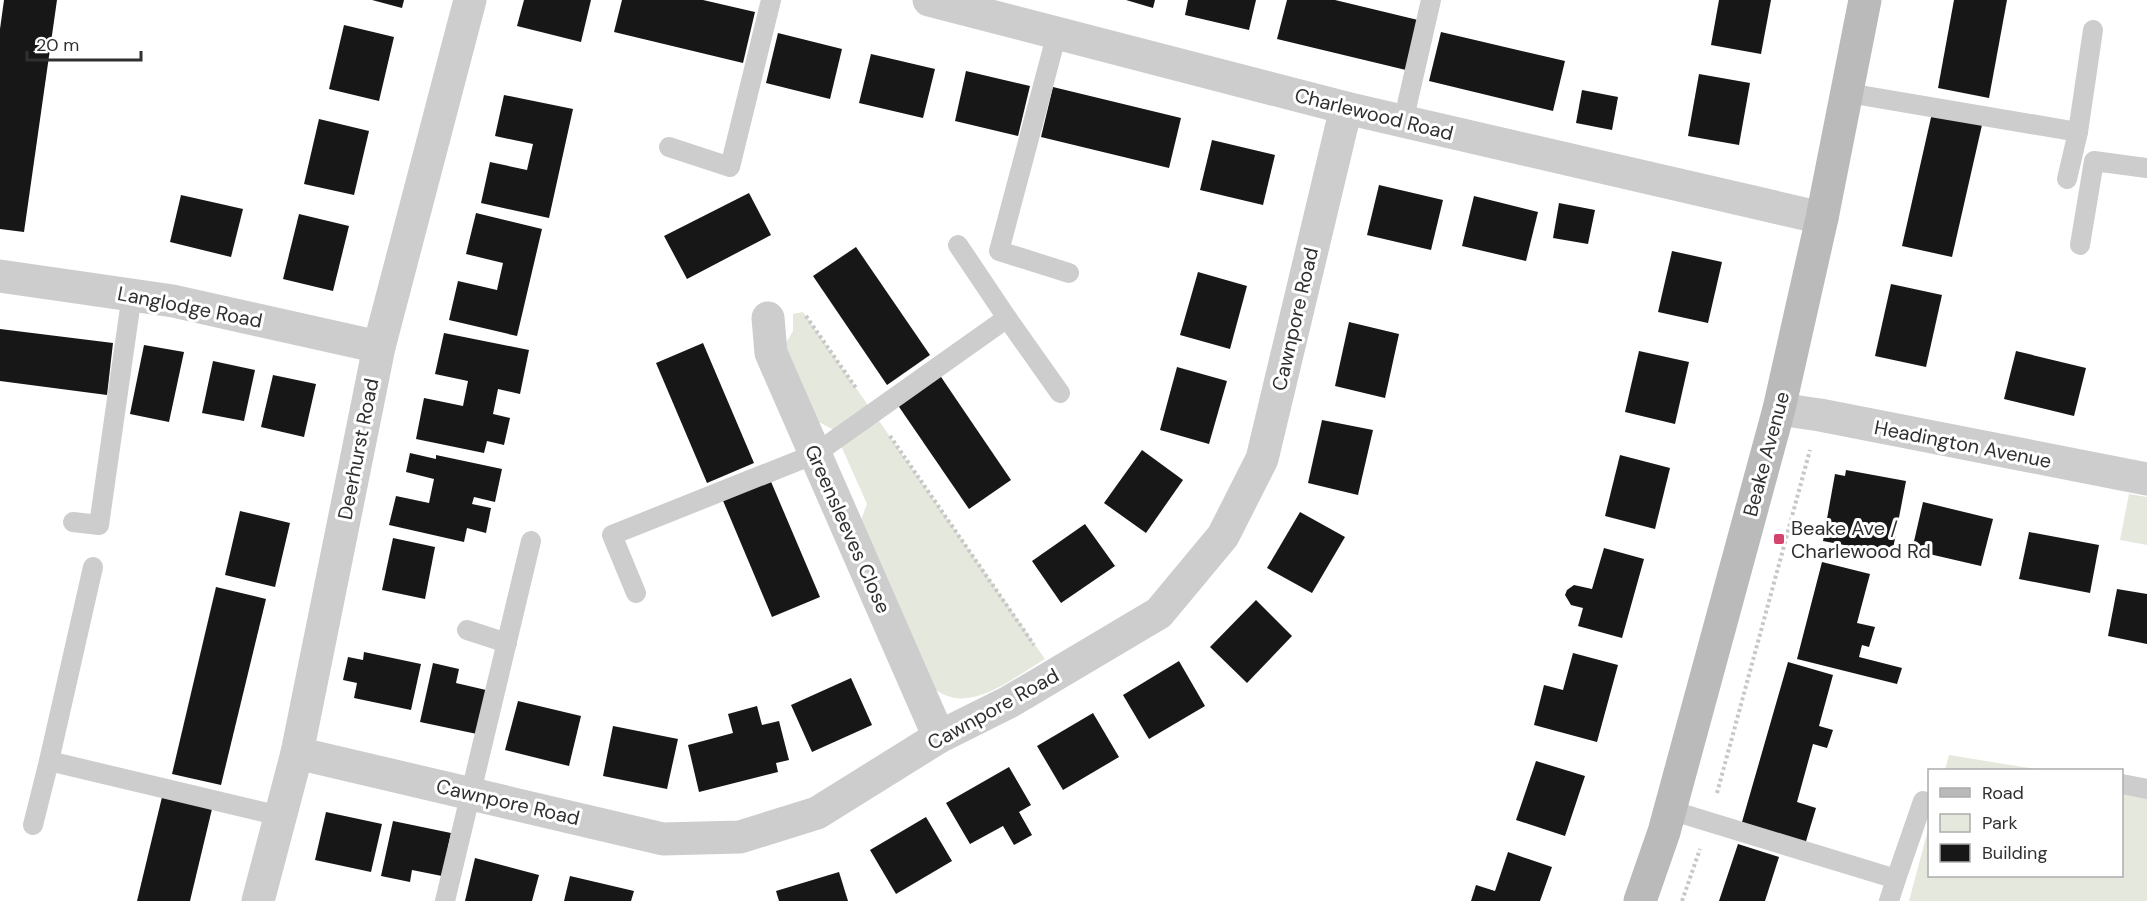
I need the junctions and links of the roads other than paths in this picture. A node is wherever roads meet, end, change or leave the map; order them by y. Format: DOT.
graph roads {
  1 [pos="470,0"];
  2 [pos="771,0"];
  3 [pos="929,0"];
  4 [pos="1431,0"];
  5 [pos="1865,0"];
  6 [pos="2093,30"];
  7 [pos="1057,33"];
  8 [pos="1848,93"];
  9 [pos="1346,108"];
  10 [pos="1403,122"];
  11 [pos="2078,132"];
  12 [pos="669,147"];
  13 [pos="2147,168"];
  14 [pos="2067,179"];
  15 [pos="1822,218"];
  16 [pos="958,245"];
  17 [pos="2080,245"];
  18 [pos="1069,273"];
  19 [pos="0,276"];
  20 [pos="132,294"];
  21 [pos="768,318"];
  22 [pos="1007,318"];
  23 [pos="379,347"];
  24 [pos="1060,393"];
  25 [pos="1779,409"];
  26 [pos="815,454"];
  27 [pos="2147,479"];
  28 [pos="73,522"];
  29 [pos="531,541"];
  30 [pos="93,567"];
  31 [pos="636,593"];
  32 [pos="467,630"];
  33 [pos="507,643"];
  34 [pos="939,737"];
  35 [pos="297,753"];
  36 [pos="49,761"];
  37 [pos="2123,784"];
  38 [pos="2147,789"];
  39 [pos="472,794"];
  40 [pos="1923,801"];
  41 [pos="1670,810"];
  42 [pos="280,816"];
  43 [pos="33,825"];
  44 [pos="1896,879"];
  45 [pos="258,901"];
  46 [pos="445,901"];
  47 [pos="1640,901"];
  48 [pos="1889,901"];
  1 -- 23 [label="street, Deerhurst Road"];
  2 -- 12 [label="lane"];
  3 -- 7 [label="street, Charlewood Road"];
  4 -- 10 [label="lane"];
  5 -- 8 [label="street, Beake Avenue"];
  6 -- 11 [label="lane"];
  7 -- 9 [label="street, Charlewood Road"];
  7 -- 18 [label="lane"];
  8 -- 11 [label="lane"];
  8 -- 15 [label="street, Beake Avenue"];
  9 -- 10 [label="street, Charlewood Road"];
  9 -- 34 [label="street, Cawnpore Road"];
  10 -- 15 [label="street, Charlewood Road"];
  11 -- 14 [label="lane"];
  13 -- 17 [label="lane"];
  15 -- 25 [label="street, Beake Avenue"];
  16 -- 22 [label="lane"];
  19 -- 20 [label="street, Langlodge Road"];
  20 -- 23 [label="street, Langlodge Road"];
  20 -- 28 [label="lane"];
  21 -- 26 [label="street, Greensleeves Close"];
  22 -- 24 [label="lane"];
  22 -- 26 [label="lane"];
  23 -- 35 [label="street, Deerhurst Road"];
  25 -- 27 [label="street, Headington Avenue"];
  25 -- 41 [label="street, Beake Avenue"];
  26 -- 31 [label="lane"];
  26 -- 34 [label="street, Greensleeves Close"];
  29 -- 33 [label="lane"];
  30 -- 36 [label="lane"];
  32 -- 33 [label="lane"];
  33 -- 39 [label="lane"];
  34 -- 39 [label="street, Cawnpore Road"];
  35 -- 39 [label="street, Cawnpore Road"];
  35 -- 42 [label="street, Deerhurst Road"];
  36 -- 42 [label="lane"];
  36 -- 43 [label="lane"];
  37 -- 38 [label="lane"];
  39 -- 46 [label="lane"];
  40 -- 44 [label="lane"];
  41 -- 44 [label="lane"];
  41 -- 47 [label="street, Beake Avenue"];
  42 -- 45 [label="street, Deerhurst Road"];
  44 -- 48 [label="lane"];
}
